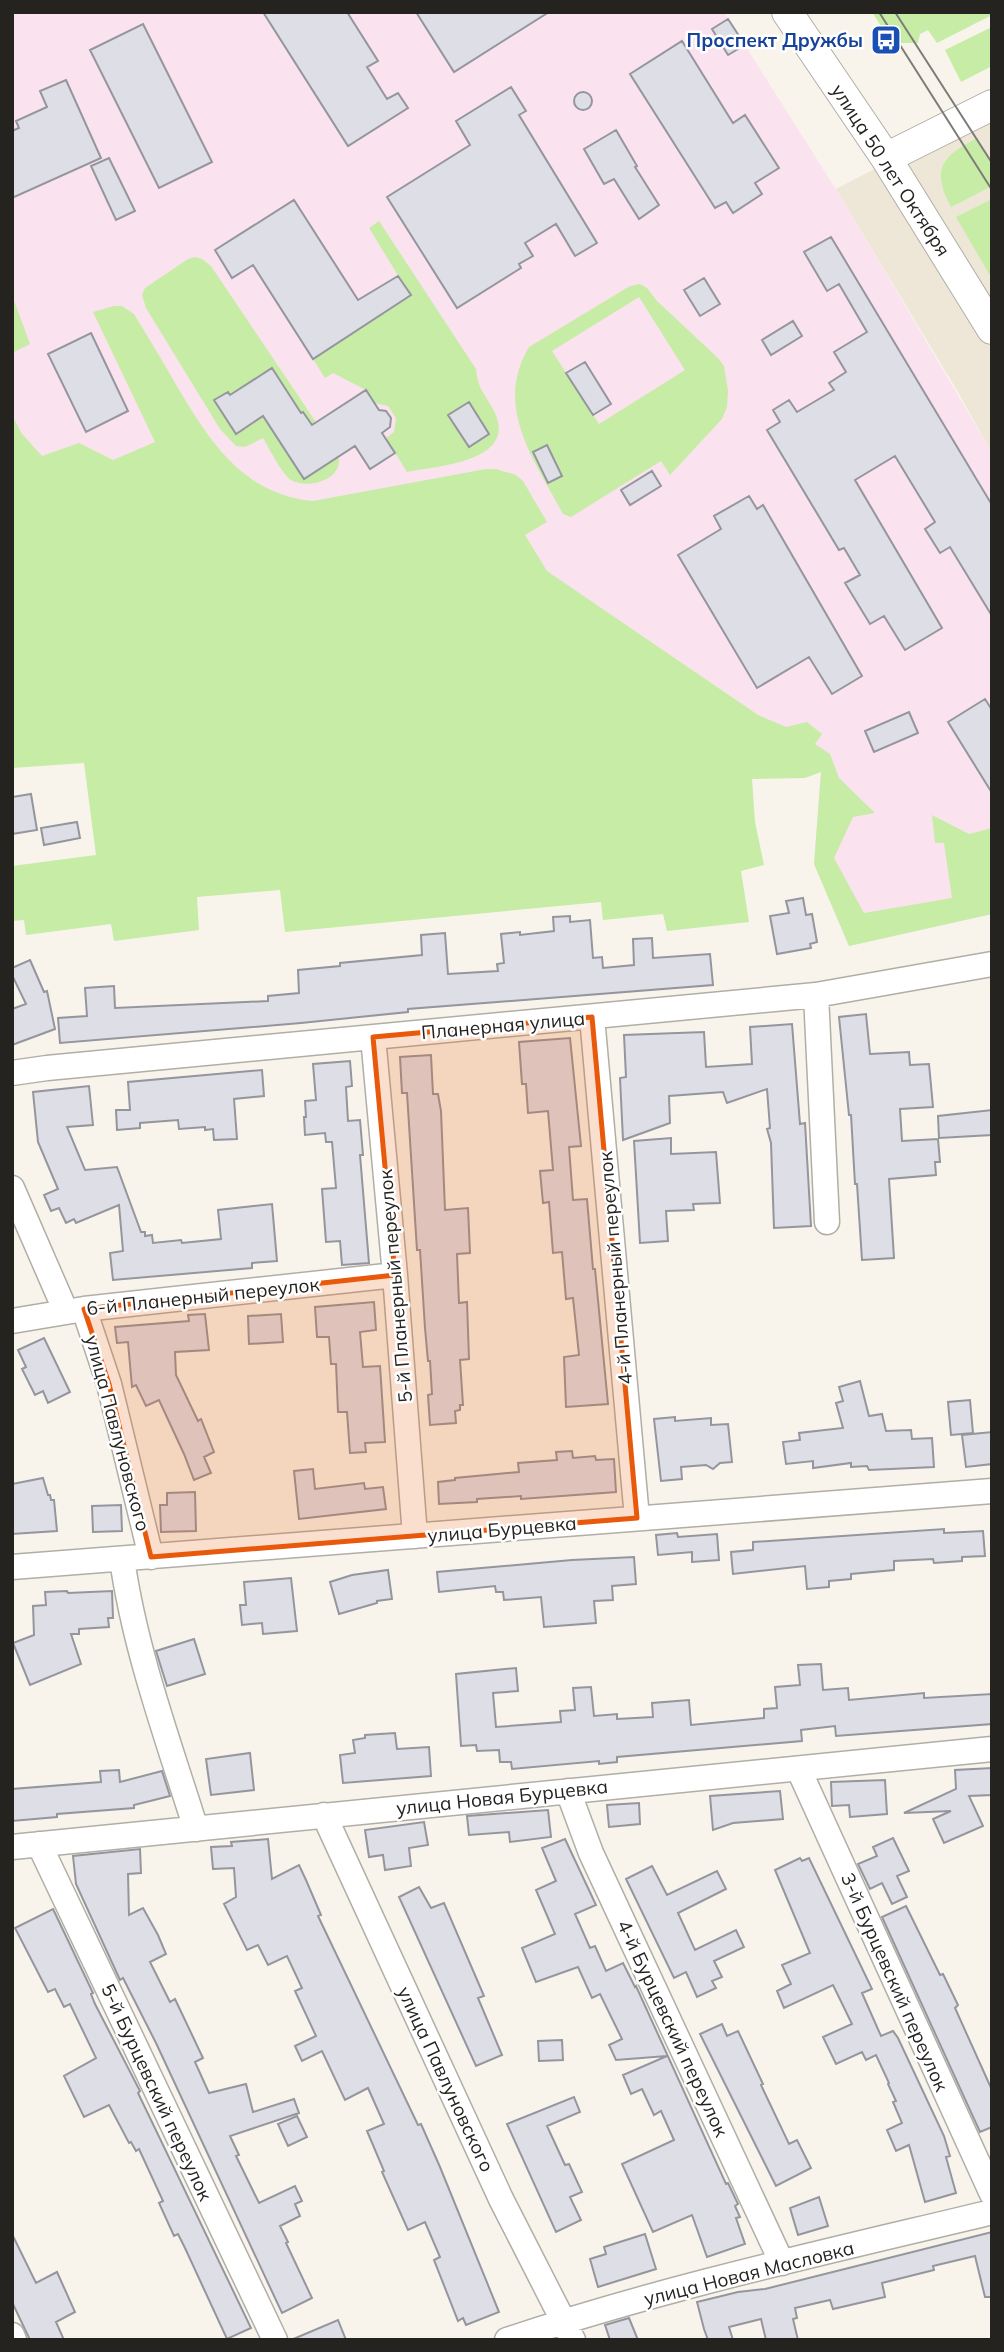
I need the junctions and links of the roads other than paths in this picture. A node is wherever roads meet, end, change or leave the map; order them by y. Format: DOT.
graph roads {
  1 [pos="787,12"];
  2 [pos="992,105"];
  3 [pos="886,158"];
  4 [pos="992,329"];
  5 [pos="992,964"];
  6 [pos="816,995"];
  7 [pos="592,1017"];
  8 [pos="373,1037"];
  9 [pos="12,1073"];
  10 [pos="12,1188"];
  11 [pos="827,1222"];
  12 [pos="395,1275"];
  13 [pos="75,1310"];
  14 [pos="12,1321"];
  15 [pos="992,1491"];
  16 [pos="637,1518"];
  17 [pos="415,1536"];
  18 [pos="151,1557"];
  19 [pos="122,1559"];
  20 [pos="12,1567"];
  21 [pos="992,1749"];
  22 [pos="799,1770"];
  23 [pos="568,1791"];
  24 [pos="324,1815"];
  25 [pos="196,1829"];
  26 [pos="39,1844"];
  27 [pos="12,1847"];
  28 [pos="992,2194"];
  29 [pos="992,2212"];
  30 [pos="782,2263"];
  31 [pos="568,2330"];
  32 [pos="275,2340"];
  33 [pos="507,2340"];
  1 -- 3 [label="main road, улица 50 лет Октября"];
  2 -- 3 [label="main road"];
  3 -- 4 [label="main road, улица 50 лет Октября"];
  5 -- 6 [label="street, Планерная улица"];
  6 -- 7 [label="street, Планерная улица"];
  6 -- 11 [label="street"];
  7 -- 8 [label="street, Планерная улица"];
  7 -- 16 [label="street, 4-й Планерный переулок"];
  8 -- 9 [label="street, Планерная улица"];
  8 -- 12 [label="street, 5-й Планерный переулок"];
  10 -- 13 [label="street, улица Павлуновского"];
  12 -- 13 [label="street, 6-й Планерный переулок"];
  12 -- 17 [label="street, 5-й Планерный переулок"];
  13 -- 14 [label="street, 6-й Планерный переулок"];
  13 -- 18 [label="street, улица Павлуновского"];
  15 -- 16 [label="street, улица Бурцевка"];
  16 -- 17 [label="street, улица Бурцевка"];
  17 -- 18 [label="street, улица Бурцевка"];
  18 -- 19 [label="street, улица Бурцевка"];
  19 -- 20 [label="street, улица Бурцевка"];
  19 -- 25 [label="street"];
  21 -- 22 [label="street, улица Новая Бурцевка"];
  22 -- 23 [label="street, улица Новая Бурцевка"];
  22 -- 28 [label="street, 3-й Бурцевский переулок"];
  23 -- 24 [label="street, улица Новая Бурцевка"];
  23 -- 30 [label="street, 4-й Бурцевский переулок"];
  24 -- 25 [label="street, улица Новая Бурцевка"];
  24 -- 31 [label="street, улица Павлуновского"];
  25 -- 26 [label="street, улица Новая Бурцевка"];
  26 -- 27 [label="street, улица Новая Бурцевка"];
  26 -- 32 [label="street, 5-й Бурцевский переулок"];
  29 -- 30 [label="street, улица Новая Масловка"];
  30 -- 31 [label="street, улица Новая Масловка"];
  31 -- 33 [label="street, улица Новая Масловка"];
}
